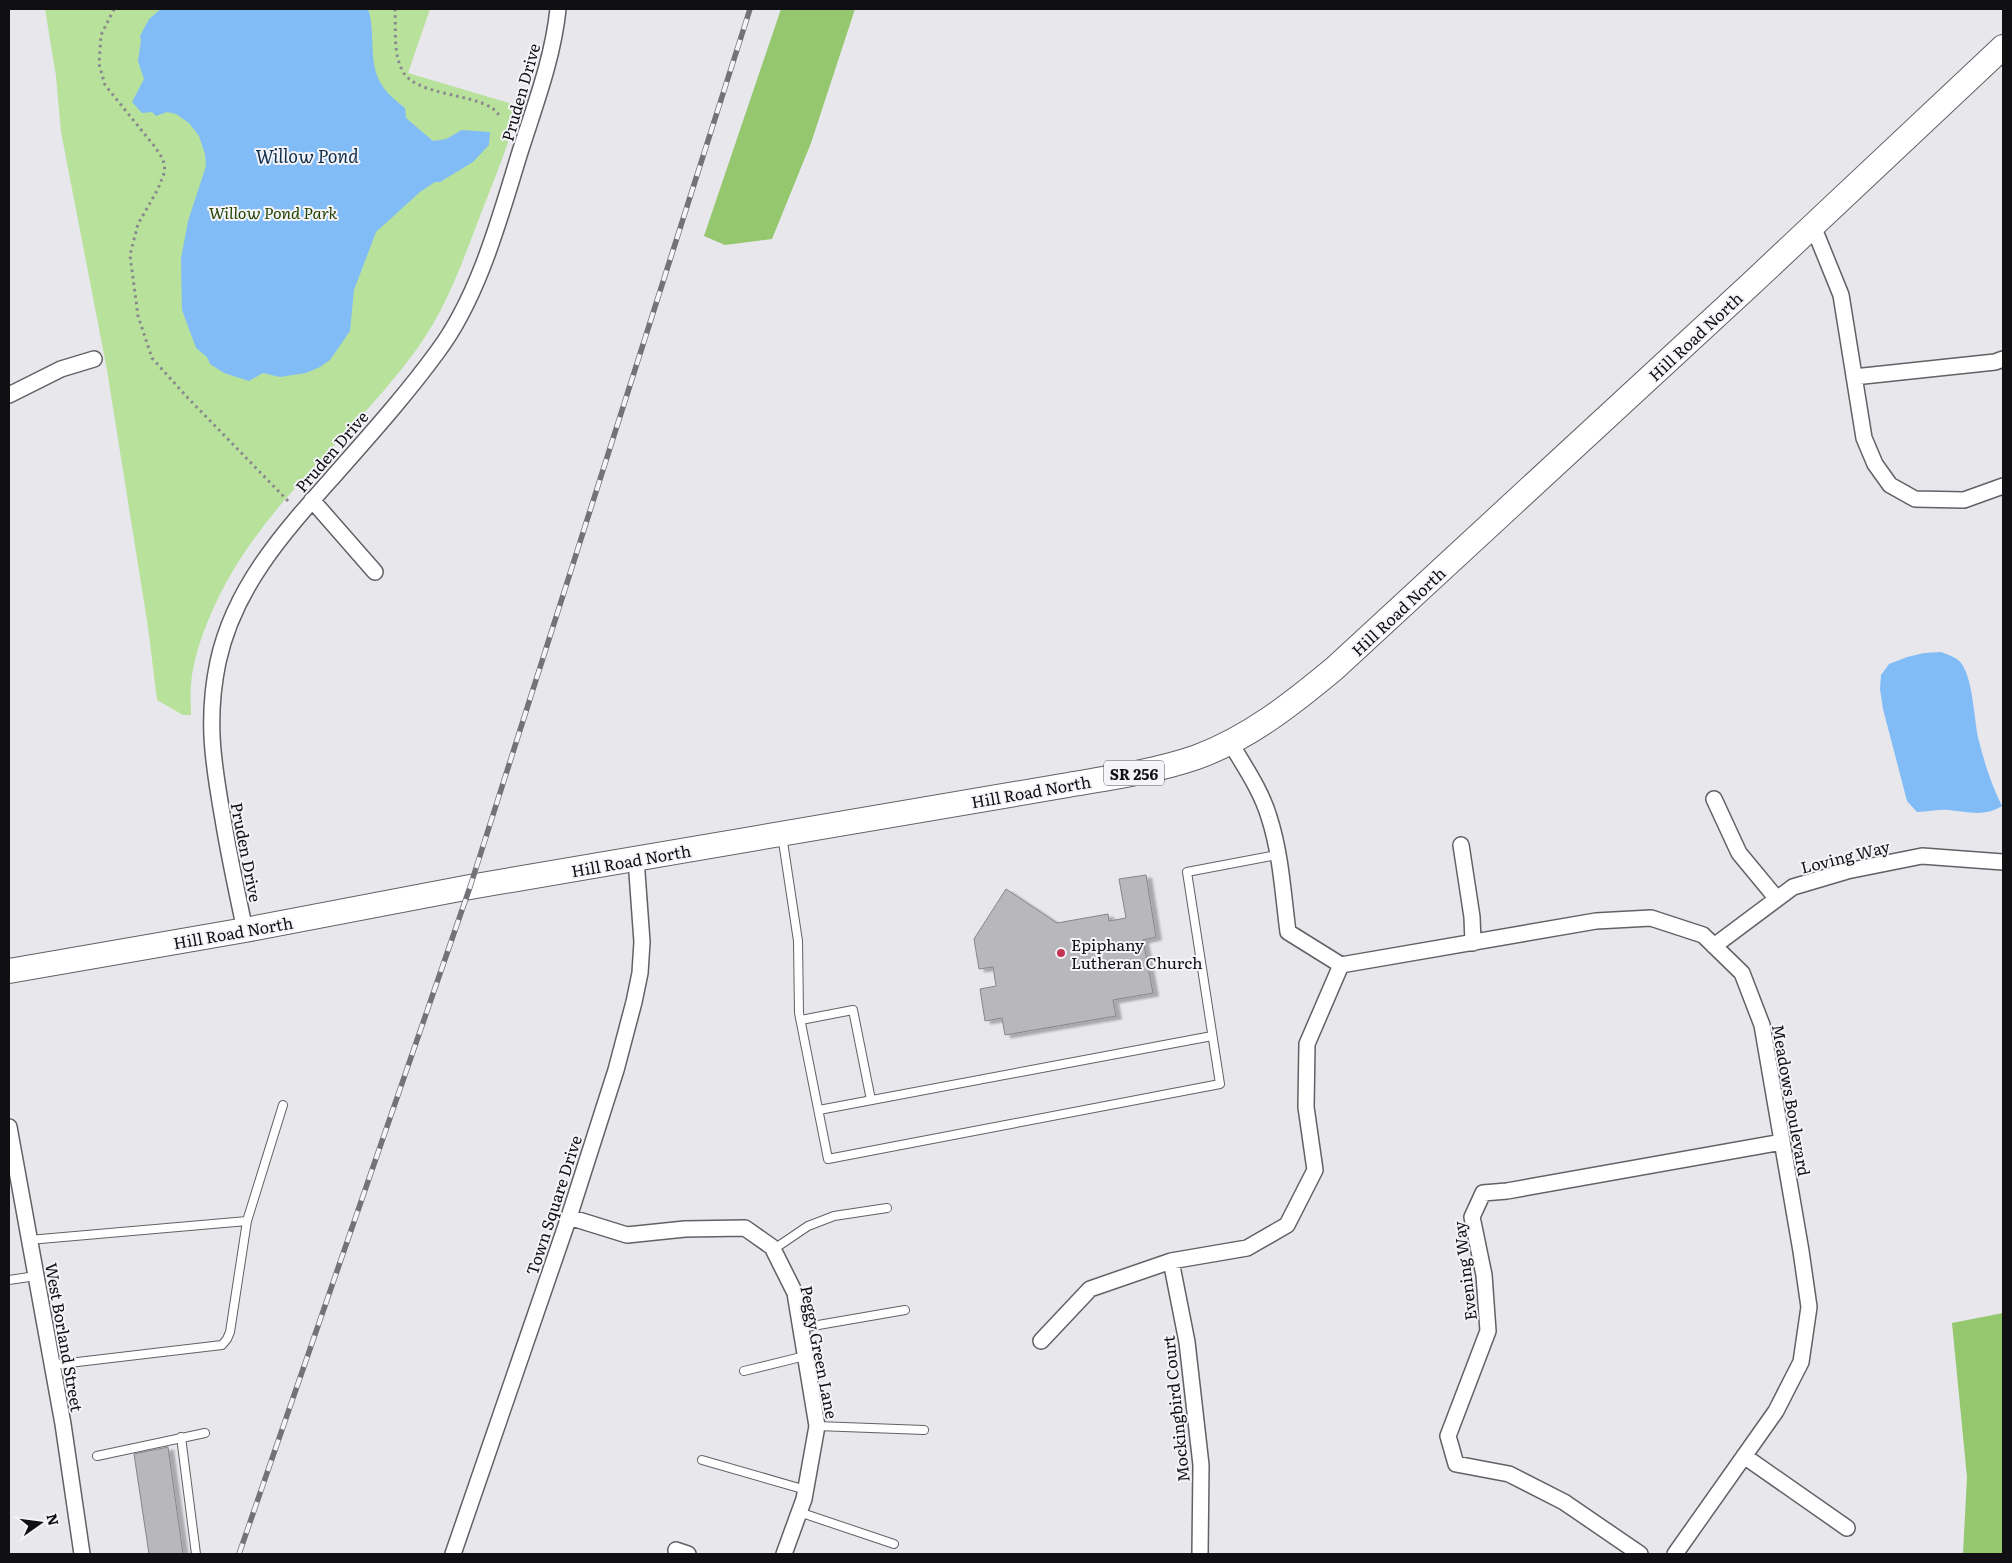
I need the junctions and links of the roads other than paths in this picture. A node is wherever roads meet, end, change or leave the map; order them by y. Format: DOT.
graph roads {
  1 [pos="558,9"];
  2 [pos="2003,46"];
  3 [pos="1813,226"];
  4 [pos="94,359"];
  5 [pos="2003,359"];
  6 [pos="1854,377"];
  7 [pos="9,395"];
  8 [pos="2003,486"];
  9 [pos="312,500"];
  10 [pos="376,572"];
  11 [pos="1230,742"];
  12 [pos="1714,799"];
  13 [pos="782,834"];
  14 [pos="1461,845"];
  15 [pos="1277,855"];
  16 [pos="636,859"];
  17 [pos="2003,862"];
  18 [pos="1777,899"];
  19 [pos="245,930"];
  20 [pos="1473,943"];
  21 [pos="1714,946"];
  22 [pos="1341,966"];
  23 [pos="9,971"];
  24 [pos="800,1020"];
  25 [pos="1212,1036"];
  26 [pos="871,1100"];
  27 [pos="283,1105"];
  28 [pos="819,1110"];
  29 [pos="9,1127"];
  30 [pos="1782,1142"];
  31 [pos="887,1208"];
  32 [pos="568,1217"];
  33 [pos="247,1221"];
  34 [pos="29,1240"];
  35 [pos="774,1249"];
  36 [pos="1171,1260"];
  37 [pos="36,1276"];
  38 [pos="9,1280"];
  39 [pos="904,1310"];
  40 [pos="801,1328"];
  41 [pos="1041,1341"];
  42 [pos="806,1356"];
  43 [pos="52,1365"];
  44 [pos="744,1371"];
  45 [pos="817,1426"];
  46 [pos="924,1430"];
  47 [pos="205,1433"];
  48 [pos="181,1437"];
  49 [pos="96,1456"];
  50 [pos="1744,1456"];
  51 [pos="702,1460"];
  52 [pos="806,1490"];
  53 [pos="800,1512"];
  54 [pos="1847,1528"];
  55 [pos="894,1544"];
  56 [pos="82,1554"];
  57 [pos="196,1554"];
  58 [pos="453,1554"];
  59 [pos="784,1554"];
  60 [pos="1200,1554"];
  61 [pos="1640,1554"];
  62 [pos="1675,1554"];
  1 -- 9 [label="street, Pruden Drive"];
  2 -- 3 [label="main road, Hill Road North / SR 256"];
  3 -- 6 [label="street"];
  3 -- 11 [label="main road, Hill Road North / SR 256"];
  4 -- 7 [label="street"];
  5 -- 6 [label="street"];
  6 -- 8 [label="street"];
  9 -- 10 [label="street"];
  9 -- 19 [label="street, Pruden Drive"];
  11 -- 13 [label="main road, Hill Road North / SR 256"];
  11 -- 15 [label="street"];
  12 -- 18 [label="street"];
  13 -- 16 [label="main road, Hill Road North / SR 256"];
  13 -- 24 [label="lane"];
  14 -- 20 [label="street"];
  15 -- 22 [label="street"];
  15 -- 25 [label="lane"];
  16 -- 19 [label="main road, Hill Road North / SR 256"];
  16 -- 32 [label="street, Town Square Drive"];
  17 -- 18 [label="street, Loving Way"];
  18 -- 21 [label="street, Loving Way"];
  19 -- 23 [label="main road, Hill Road North / SR 256"];
  20 -- 21 [label="street, Meadows Boulevard"];
  20 -- 22 [label="street, Meadows Boulevard"];
  21 -- 30 [label="street, Meadows Boulevard"];
  22 -- 36 [label="street"];
  24 -- 26 [label="lane"];
  24 -- 28 [label="lane"];
  25 -- 26 [label="lane"];
  25 -- 28 [label="lane"];
  26 -- 28 [label="lane"];
  27 -- 33 [label="lane"];
  29 -- 34 [label="street, West Borland Street"];
  30 -- 50 [label="street, Meadows Boulevard"];
  30 -- 61 [label="street, Evening Way"];
  31 -- 35 [label="lane"];
  32 -- 35 [label="street"];
  32 -- 58 [label="street, Town Square Drive"];
  33 -- 34 [label="lane"];
  33 -- 43 [label="lane"];
  34 -- 37 [label="street, West Borland Street"];
  35 -- 40 [label="street, Peggy Green Lane"];
  36 -- 41 [label="street"];
  36 -- 60 [label="street, Mockingbird Court"];
  37 -- 38 [label="lane"];
  37 -- 43 [label="street, West Borland Street"];
  39 -- 40 [label="lane"];
  40 -- 42 [label="street, Peggy Green Lane"];
  42 -- 44 [label="lane"];
  42 -- 45 [label="street, Peggy Green Lane"];
  43 -- 56 [label="street, West Borland Street"];
  45 -- 46 [label="lane"];
  45 -- 52 [label="street, Peggy Green Lane"];
  47 -- 48 [label="lane"];
  48 -- 49 [label="lane"];
  48 -- 57 [label="lane"];
  50 -- 54 [label="street"];
  50 -- 62 [label="street, Meadows Boulevard"];
  51 -- 52 [label="lane"];
  52 -- 53 [label="street, Peggy Green Lane"];
  53 -- 55 [label="lane"];
  53 -- 59 [label="street, Peggy Green Lane"];
}
